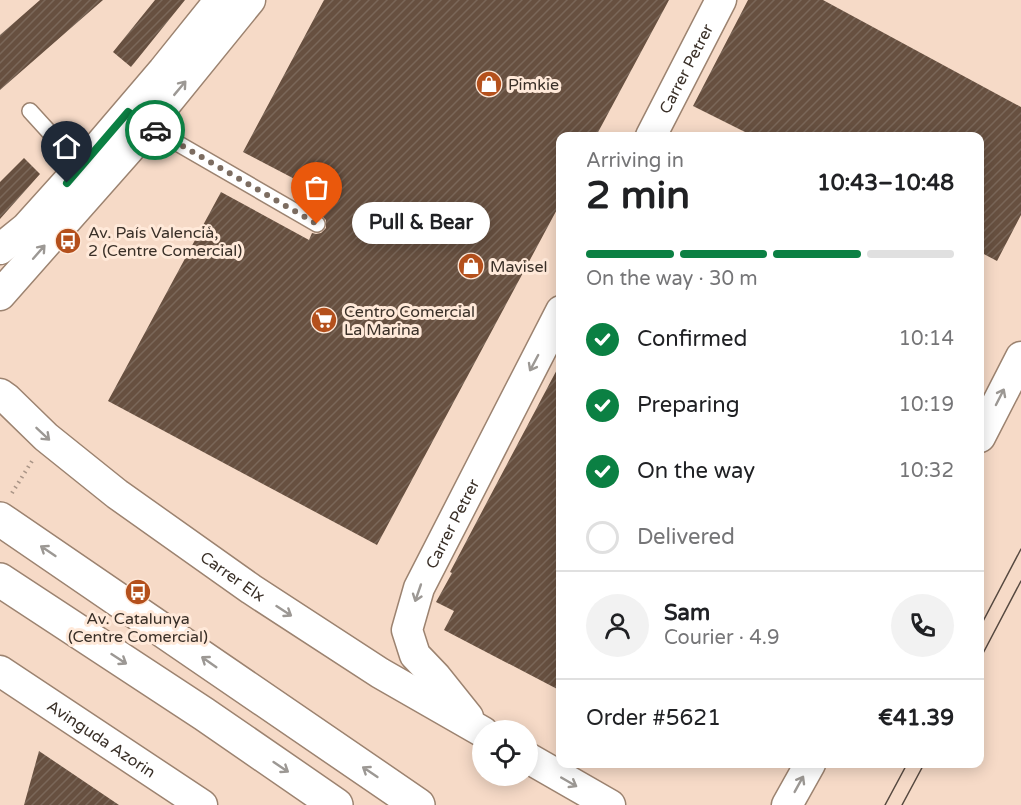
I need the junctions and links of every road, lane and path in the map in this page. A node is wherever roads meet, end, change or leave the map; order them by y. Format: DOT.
graph roads {
  1 [pos="220,0"];
  2 [pos="250,0"];
  3 [pos="721,0"];
  4 [pos="30,111"];
  5 [pos="138,119"];
  6 [pos="653,132"];
  7 [pos="81,167"];
  8 [pos="317,224"];
  9 [pos="0,249"];
  10 [pos="0,295"];
  11 [pos="556,321"];
  12 [pos="1021,357"];
  13 [pos="0,394"];
  14 [pos="984,429"];
  15 [pos="46,437"];
  16 [pos="6,506"];
  17 [pos="0,580"];
  18 [pos="0,670"];
  19 [pos="472,721"];
  20 [pos="472,726"];
  21 [pos="538,764"];
  22 [pos="808,768"];
  23 [pos="200,805"];
  24 [pos="336,805"];
  25 [pos="418,805"];
  26 [pos="610,805"];
  27 [pos="787,805"];
  1 -- 5 [label="street"];
  5 -- 2 [label="street, one-way"];
  3 -- 6 [label="street, Carrer Petrer"];
  4 -- 7 [label="lane"];
  5 -- 7 [label="street"];
  5 -- 8 [label="lane"];
  10 -- 5 [label="street, one-way"];
  7 -- 9 [label="street"];
  11 -- 19 [label="street, Carrer Petrer, one-way"];
  14 -- 12 [label="street, one-way"];
  13 -- 15 [label="street, Carrer Elx, one-way"];
  15 -- 16 [label="path"];
  15 -- 20 [label="street, Carrer Elx, one-way"];
  25 -- 16 [label="main road, one-way"];
  17 -- 24 [label="main road, one-way"];
  18 -- 23 [label="street, Avinguda Azorin"];
  21 -- 26 [label="street, one-way"];
  27 -- 22 [label="street, one-way"];
}
